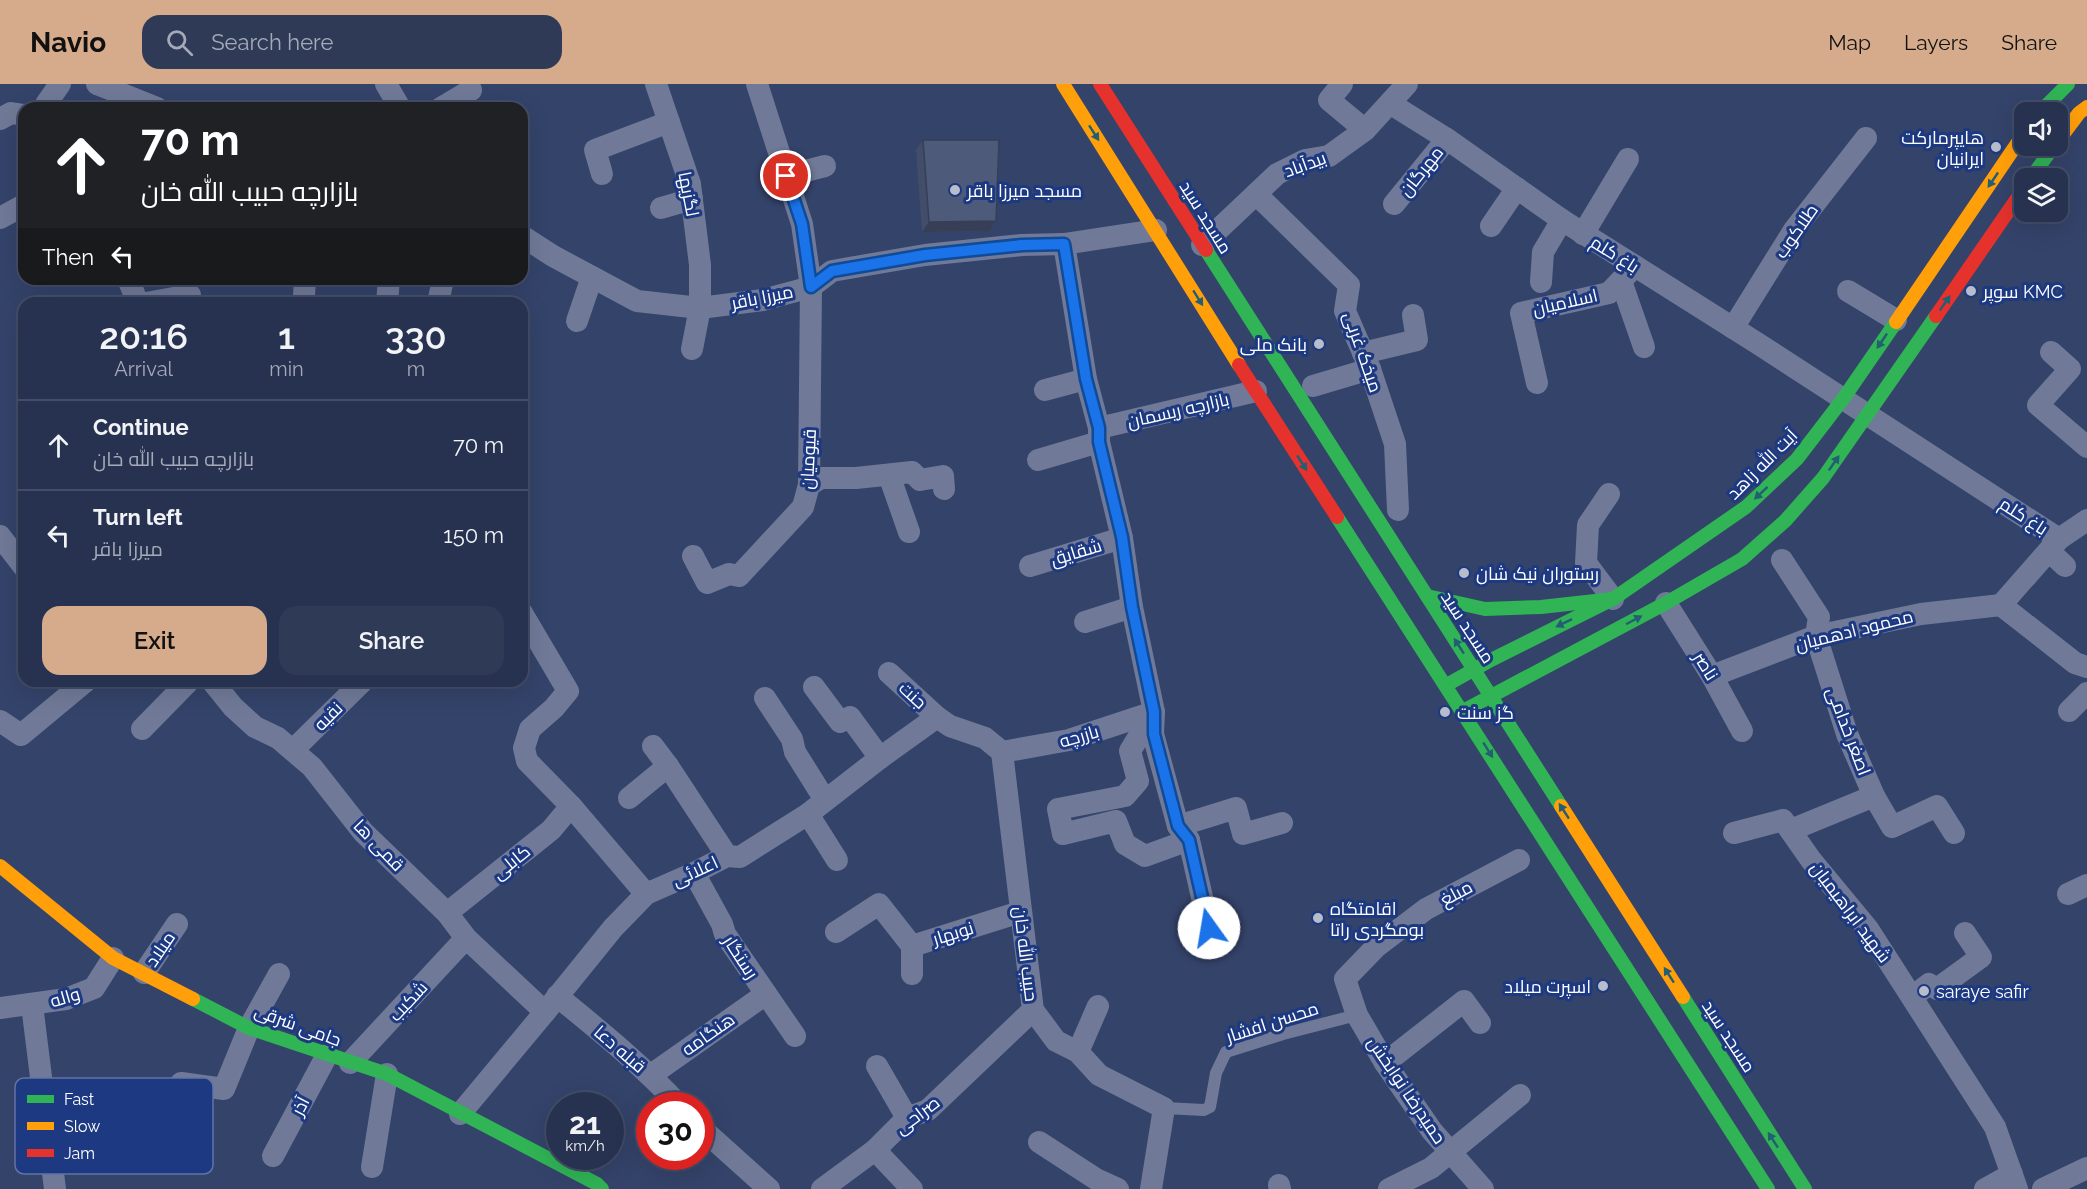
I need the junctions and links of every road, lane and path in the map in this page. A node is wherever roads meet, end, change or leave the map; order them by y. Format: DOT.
graph roads {
  1 [pos="60,84"];
  2 [pos="97,84"];
  3 [pos="386,84"];
  4 [pos="656,84"];
  5 [pos="757,84"];
  6 [pos="1063,84"];
  7 [pos="1100,84"];
  8 [pos="1342,84"];
  9 [pos="1407,84"];
  10 [pos="2068,84"];
  11 [pos="471,90"];
  12 [pos="47,102"];
  13 [pos="141,102"];
  14 [pos="396,102"];
  15 [pos="451,102"];
  16 [pos="2050,102"];
  17 [pos="1391,104"];
  18 [pos="2087,107"];
  19 [pos="18,114"];
  20 [pos="0,119"];
  21 [pos="669,122"];
  22 [pos="2068,128"];
  23 [pos="1365,130"];
  24 [pos="1866,138"];
  25 [pos="1447,139"];
  26 [pos="2014,148"];
  27 [pos="1628,159"];
  28 [pos="825,166"];
  29 [pos="602,174"];
  30 [pos="786,176"];
  31 [pos="1517,188"];
  32 [pos="1256,194"];
  33 [pos="692,199"];
  34 [pos="1394,204"];
  35 [pos="2014,204"];
  36 [pos="18,208"];
  37 [pos="661,208"];
  38 [pos="0,218"];
  39 [pos="1562,220"];
  40 [pos="1491,226"];
  41 [pos="1156,230"];
  42 [pos="1583,234"];
  43 [pos="528,240"];
  44 [pos="1064,244"];
  45 [pos="1202,245"];
  46 [pos="1628,273"];
  47 [pos="592,277"];
  48 [pos="1541,282"];
  49 [pos="811,287"];
  50 [pos="1848,291"];
  51 [pos="700,308"];
  52 [pos="1413,315"];
  53 [pos="1896,320"];
  54 [pos="577,321"];
  55 [pos="1733,328"];
  56 [pos="1644,347"];
  57 [pos="692,349"];
  58 [pos="2051,352"];
  59 [pos="1366,361"];
  60 [pos="1086,379"];
  61 [pos="1537,382"];
  62 [pos="1313,386"];
  63 [pos="1045,390"];
  64 [pos="1256,392"];
  65 [pos="1843,399"];
  66 [pos="1868,415"];
  67 [pos="1099,435"];
  68 [pos="2086,444"];
  69 [pos="1038,460"];
  70 [pos="889,475"];
  71 [pos="809,485"];
  72 [pos="944,489"];
  73 [pos="1609,494"];
  74 [pos="1398,510"];
  75 [pos="2087,520"];
  76 [pos="909,532"];
  77 [pos="0,536"];
  78 [pos="1122,537"];
  79 [pos="2058,553"];
  80 [pos="693,556"];
  81 [pos="18,559"];
  82 [pos="1782,560"];
  83 [pos="1030,566"];
  84 [pos="1427,596"];
  85 [pos="1613,599"];
  86 [pos="1666,603"];
  87 [pos="2001,604"];
  88 [pos="1132,607"];
  89 [pos="1085,622"];
  90 [pos="528,623"];
  91 [pos="1816,636"];
  92 [pos="2087,667"];
  93 [pos="1474,670"];
  94 [pos="889,673"];
  95 [pos="1712,676"];
  96 [pos="1446,686"];
  97 [pos="80,687"];
  98 [pos="183,687"];
  99 [pos="217,687"];
  100 [pos="357,687"];
  101 [pos="814,687"];
  102 [pos="2087,693"];
  103 [pos="1490,695"];
  104 [pos="765,698"];
  105 [pos="1463,711"];
  106 [pos="2069,711"];
  107 [pos="1154,712"];
  108 [pos="937,717"];
  109 [pos="0,721"];
  110 [pos="142,729"];
  111 [pos="1742,731"];
  112 [pos="994,745"];
  113 [pos="653,746"];
  114 [pos="293,750"];
  115 [pos="880,758"];
  116 [pos="668,766"];
  117 [pos="1874,796"];
  118 [pos="629,798"];
  119 [pos="571,806"];
  120 [pos="816,807"];
  121 [pos="1282,823"];
  122 [pos="1791,830"];
  123 [pos="1183,833"];
  124 [pos="1734,833"];
  125 [pos="1954,833"];
  126 [pos="727,856"];
  127 [pos="837,860"];
  128 [pos="1519,860"];
  129 [pos="0,866"];
  130 [pos="694,873"];
  131 [pos="646,894"];
  132 [pos="1020,912"];
  133 [pos="447,913"];
  134 [pos="177,924"];
  135 [pos="1209,928"];
  136 [pos="836,932"];
  137 [pos="1965,933"];
  138 [pos="466,938"];
  139 [pos="912,946"];
  140 [pos="113,957"];
  141 [pos="144,973"];
  142 [pos="279,974"];
  143 [pos="912,974"];
  144 [pos="766,994"];
  145 [pos="1911,997"];
  146 [pos="551,1004"];
  147 [pos="32,1005"];
  148 [pos="1098,1006"];
  149 [pos="0,1008"];
  150 [pos="1032,1010"];
  151 [pos="1357,1015"];
  152 [pos="1480,1023"];
  153 [pos="249,1028"];
  154 [pos="795,1036"];
  155 [pos="1078,1052"];
  156 [pos="327,1055"];
  157 [pos="1386,1063"];
  158 [pos="350,1064"];
  159 [pos="876,1066"];
  160 [pos="387,1074"];
  161 [pos="651,1075"];
  162 [pos="41,1078"];
  163 [pos="213,1087"];
  164 [pos="667,1092"];
  165 [pos="1520,1095"];
  166 [pos="1164,1108"];
  167 [pos="460,1114"];
  168 [pos="907,1118"];
  169 [pos="714,1140"];
  170 [pos="1039,1142"];
  171 [pos="875,1150"];
  172 [pos="1451,1153"];
  173 [pos="273,1156"];
  174 [pos="372,1167"];
  175 [pos="2087,1168"];
  176 [pos="53,1174"];
  177 [pos="2015,1182"];
  178 [pos="55,1189"];
  179 [pos="602,1189"];
  180 [pos="769,1189"];
  181 [pos="822,1189"];
  182 [pos="912,1189"];
  183 [pos="1118,1189"];
  184 [pos="1151,1189"];
  185 [pos="1389,1189"];
  186 [pos="1483,1189"];
  187 [pos="1768,1189"];
  188 [pos="1805,1189"];
  189 [pos="1985,1189"];
  190 [pos="2043,1189"];
  1 -- 12 [label="street"];
  2 -- 13 [label="street"];
  3 -- 14 [label="street"];
  4 -- 21 [label="street, لگزیها"];
  5 -- 30 [label="street, قیومیان"];
  6 -- 41 [label="main road, one-way"];
  7 -- 45 [label="main road, مسجد سید"];
  8 -- 23 [label="street"];
  9 -- 17 [label="street, بیدآباد"];
  10 -- 16 [label="main road"];
  11 -- 15 [label="street"];
  17 -- 23 [label="street, بیدآباد"];
  17 -- 25 [label="street, باغ کلم"];
  18 -- 22 [label="main road"];
  19 -- 20 [label="street"];
  21 -- 29 [label="street"];
  21 -- 33 [label="street, لگزیها"];
  23 -- 32 [label="street, بیدآباد"];
  24 -- 55 [label="street, طلاکوب"];
  25 -- 31 [label="street, باغ کلم"];
  25 -- 34 [label="street, مهرگان"];
  26 -- 53 [label="main road, آیت الله زاهد, one-way"];
  27 -- 42 [label="street"];
  28 -- 30 [label="street"];
  30 -- 49 [label="street, قیومیان"];
  31 -- 39 [label="street, باغ کلم"];
  31 -- 40 [label="street"];
  32 -- 45 [label="street, بیدآباد"];
  32 -- 59 [label="street, میخک غربی"];
  33 -- 37 [label="street"];
  33 -- 51 [label="street, لگزیها"];
  66 -- 35 [label="main road, one-way"];
  36 -- 38 [label="street"];
  39 -- 42 [label="street, باغ کلم"];
  39 -- 48 [label="street"];
  41 -- 44 [label="street, میرزا باقر"];
  41 -- 64 [label="main road, one-way"];
  42 -- 46 [label="street, باغ کلم"];
  43 -- 47 [label="street, میرزا باقر"];
  44 -- 49 [label="street, میرزا باقر"];
  44 -- 60 [label="street"];
  45 -- 84 [label="main road, مسجد سید"];
  46 -- 55 [label="street, باغ کلم"];
  46 -- 56 [label="street"];
  46 -- 61 [label="street, اسلامیان"];
  47 -- 51 [label="street, میرزا باقر"];
  47 -- 54 [label="street"];
  49 -- 51 [label="street, میرزا باقر"];
  49 -- 71 [label="street, قیومیان"];
  50 -- 53 [label="street"];
  51 -- 57 [label="street, لگزیها"];
  52 -- 59 [label="street"];
  53 -- 65 [label="main road, آیت الله زاهد, one-way"];
  55 -- 65 [label="street, باغ کلم"];
  58 -- 68 [label="street"];
  59 -- 62 [label="street"];
  59 -- 74 [label="street, میخک غربی"];
  60 -- 63 [label="street"];
  60 -- 67 [label="street"];
  64 -- 67 [label="street, بازارچه ریسمان"];
  64 -- 96 [label="main road, one-way"];
  65 -- 66 [label="street, باغ کلم"];
  65 -- 85 [label="main road, آیت الله زاهد, one-way"];
  66 -- 79 [label="street, باغ کلم"];
  86 -- 66 [label="main road, one-way"];
  67 -- 69 [label="street, بازارچه ریسمان"];
  67 -- 78 [label="street"];
  70 -- 71 [label="street"];
  70 -- 72 [label="street"];
  70 -- 76 [label="street"];
  71 -- 80 [label="street, قیومیان"];
  73 -- 85 [label="street"];
  75 -- 79 [label="street"];
  77 -- 81 [label="street"];
  78 -- 83 [label="street, شقایق"];
  78 -- 88 [label="street"];
  79 -- 87 [label="street"];
  82 -- 91 [label="street, اصغر خدامی"];
  84 -- 85 [label="main road"];
  93 -- 84 [label="main road, مسجد سید, one-way"];
  85 -- 93 [label="main road, آیت الله زاهد, one-way"];
  86 -- 95 [label="street, ناصر"];
  103 -- 86 [label="main road, one-way"];
  87 -- 91 [label="street, محمود ادهمیان"];
  87 -- 92 [label="street"];
  88 -- 89 [label="street"];
  88 -- 107 [label="street"];
  90 -- 119 [label="street"];
  91 -- 95 [label="street, محمود ادهمیان"];
  91 -- 117 [label="street, اصغر خدامی"];
  93 -- 96 [label="main road, آیت الله زاهد"];
  93 -- 103 [label="main road, مسجد سید"];
  94 -- 108 [label="street, جنت"];
  95 -- 111 [label="street, ناصر"];
  96 -- 105 [label="main road"];
  97 -- 109 [label="street"];
  98 -- 110 [label="street"];
  99 -- 114 [label="street, قمی ها"];
  100 -- 114 [label="street, نقیه"];
  101 -- 115 [label="street"];
  102 -- 106 [label="street"];
  103 -- 105 [label="main road"];
  188 -- 103 [label="main road, مسجد سید, one-way"];
  104 -- 120 [label="street"];
  105 -- 187 [label="main road, one-way"];
  107 -- 112 [label="street, بازرچه"];
  107 -- 123 [label="street"];
  107 -- 123 [label="street"];
  108 -- 112 [label="street"];
  108 -- 115 [label="street, اعلائی"];
  112 -- 132 [label="street, حبیب الله خان"];
  113 -- 116 [label="street"];
  114 -- 133 [label="street, قمی ها"];
  115 -- 120 [label="street, اعلائی"];
  116 -- 118 [label="street"];
  116 -- 126 [label="street"];
  117 -- 122 [label="street"];
  117 -- 125 [label="street, اصغر خدامی"];
  119 -- 131 [label="street"];
  119 -- 133 [label="street, کابلی"];
  120 -- 126 [label="street, اعلائی"];
  120 -- 127 [label="street"];
  121 -- 123 [label="street"];
  122 -- 124 [label="street"];
  122 -- 145 [label="street, شهید ابراهیمیان"];
  123 -- 135 [label="street"];
  126 -- 130 [label="street, اعلائی"];
  128 -- 151 [label="street, مبلغ"];
  129 -- 140 [label="main road, جامی شرقی"];
  130 -- 131 [label="street, اعلائی"];
  130 -- 144 [label="street, رستگار"];
  131 -- 146 [label="street, اعلائی"];
  132 -- 139 [label="street, نوبهار"];
  132 -- 150 [label="street, حبیب الله خان"];
  133 -- 138 [label="street, قمی ها"];
  134 -- 141 [label="street, میلاد"];
  136 -- 139 [label="street"];
  137 -- 145 [label="street"];
  138 -- 146 [label="street, قمی ها"];
  138 -- 158 [label="street, شکیب"];
  139 -- 143 [label="street, نوبهار"];
  140 -- 141 [label="main road, جامی شرقی"];
  140 -- 147 [label="street, واله"];
  141 -- 153 [label="main road, جامی شرقی"];
  142 -- 153 [label="street"];
  144 -- 154 [label="street, رستگار"];
  144 -- 161 [label="street, هنگامه"];
  145 -- 177 [label="street, شهید ابراهیمیان"];
  146 -- 161 [label="street, قبله دعا"];
  146 -- 167 [label="street, اعلائی"];
  147 -- 149 [label="street, واله"];
  147 -- 162 [label="street"];
  148 -- 155 [label="street"];
  150 -- 155 [label="street, حبیب الله خان"];
  150 -- 168 [label="street, صراحی"];
  151 -- 157 [label="street, حمیدرضا نوابخش"];
  151 -- 166 [label="lane, محسن افشار"];
  152 -- 157 [label="street"];
  153 -- 156 [label="main road, جامی شرقی"];
  153 -- 163 [label="street"];
  155 -- 166 [label="street, حبیب الله خان"];
  156 -- 158 [label="main road, جامی شرقی"];
  156 -- 173 [label="street, آذر"];
  157 -- 172 [label="street, حمیدرضا نوابخش"];
  158 -- 160 [label="main road, جامی شرقی"];
  159 -- 168 [label="street"];
  160 -- 167 [label="main road, جامی شرقی"];
  160 -- 174 [label="street"];
  161 -- 164 [label="street, قبله دعا"];
  165 -- 172 [label="street"];
  166 -- 184 [label="street"];
  167 -- 179 [label="main road, جامی شرقی"];
  168 -- 171 [label="street, صراحی"];
  169 -- 180 [label="street"];
  170 -- 183 [label="street"];
  171 -- 181 [label="street, صراحی"];
  171 -- 182 [label="street"];
  172 -- 185 [label="street"];
  172 -- 186 [label="street, حمیدرضا نوابخش"];
  175 -- 190 [label="street"];
  176 -- 178 [label="street"];
  177 -- 189 [label="street"];
}
